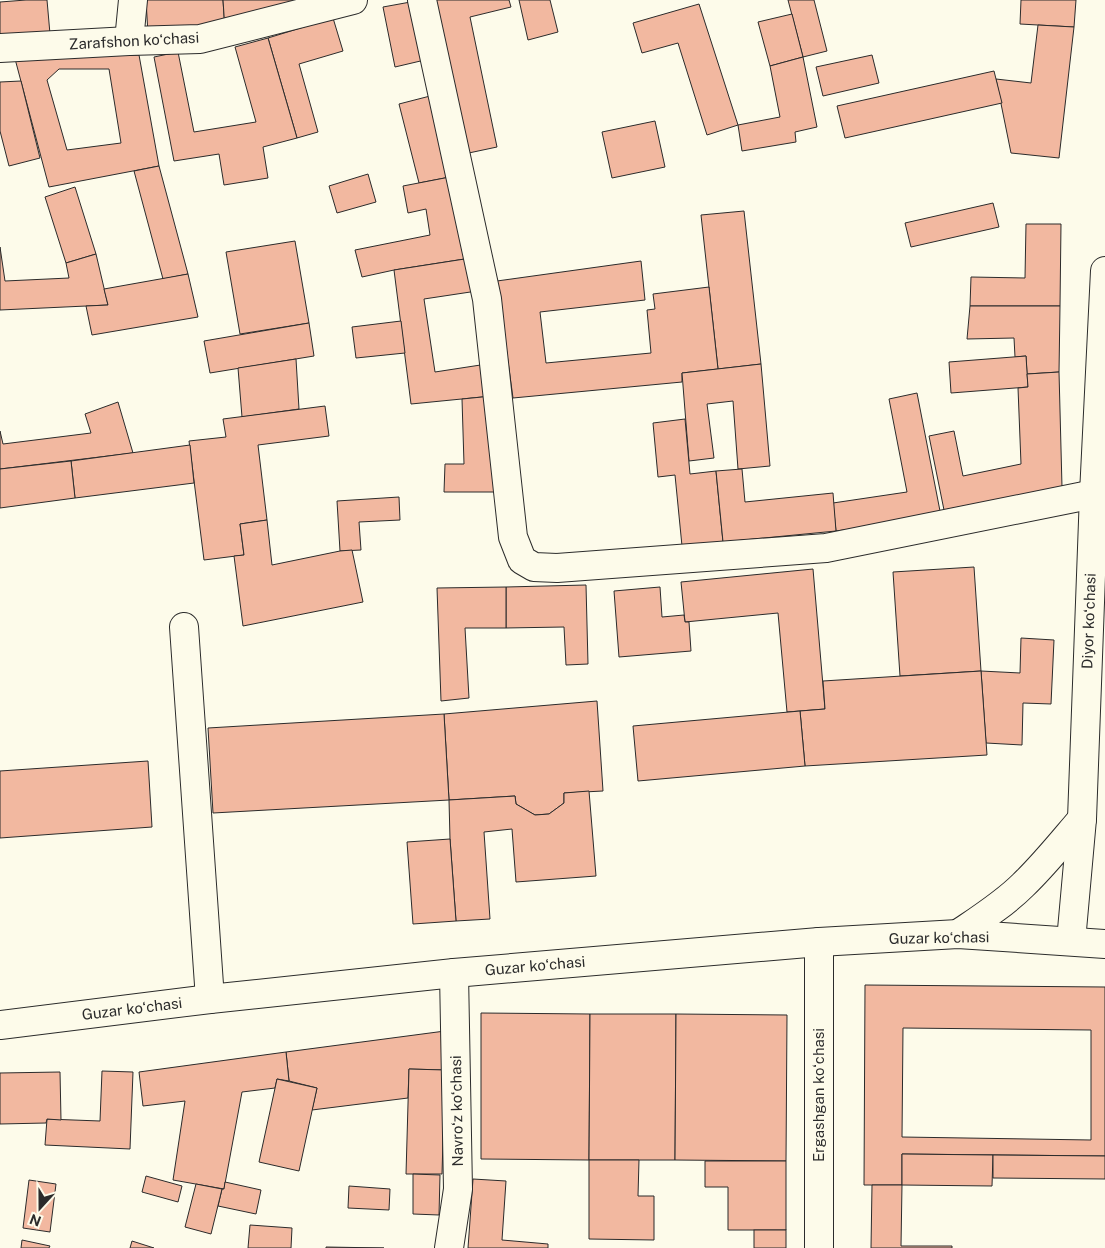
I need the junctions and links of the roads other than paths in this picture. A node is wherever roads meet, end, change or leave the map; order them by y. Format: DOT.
graph roads {
  1 [pos="132,0"];
  2 [pos="353,0"];
  3 [pos="422,0"];
  4 [pos="129,41"];
  5 [pos="0,48"];
  6 [pos="1105,270"];
  7 [pos="1094,494"];
  8 [pos="184,627"];
  9 [pos="1082,819"];
  10 [pos="958,934"];
  11 [pos="1071,941"];
  12 [pos="819,942"];
  13 [pos="1105,944"];
  14 [pos="454,973"];
  15 [pos="210,999"];
  16 [pos="0,1025"];
  17 [pos="449,1248"];
  18 [pos="819,1248"];
  1 -- 4 [label="street"];
  2 -- 4 [label="street, Zarafshon koʻchasi"];
  3 -- 7 [label="street"];
  4 -- 5 [label="street, Zarafshon koʻchasi"];
  6 -- 7 [label="street, Diyor koʻchasi"];
  7 -- 9 [label="street, Diyor koʻchasi"];
  8 -- 15 [label="street"];
  9 -- 10 [label="street"];
  9 -- 11 [label="street, Diyor koʻchasi"];
  10 -- 11 [label="street, Guzar koʻchasi"];
  10 -- 12 [label="street, Guzar koʻchasi"];
  11 -- 13 [label="street, Guzar koʻchasi"];
  12 -- 14 [label="street, Guzar koʻchasi"];
  12 -- 18 [label="street, Ergashgan koʻchasi"];
  14 -- 15 [label="street, Guzar koʻchasi"];
  14 -- 17 [label="street, Navroʻz koʻchasi"];
  15 -- 16 [label="street, Guzar koʻchasi"];
}
